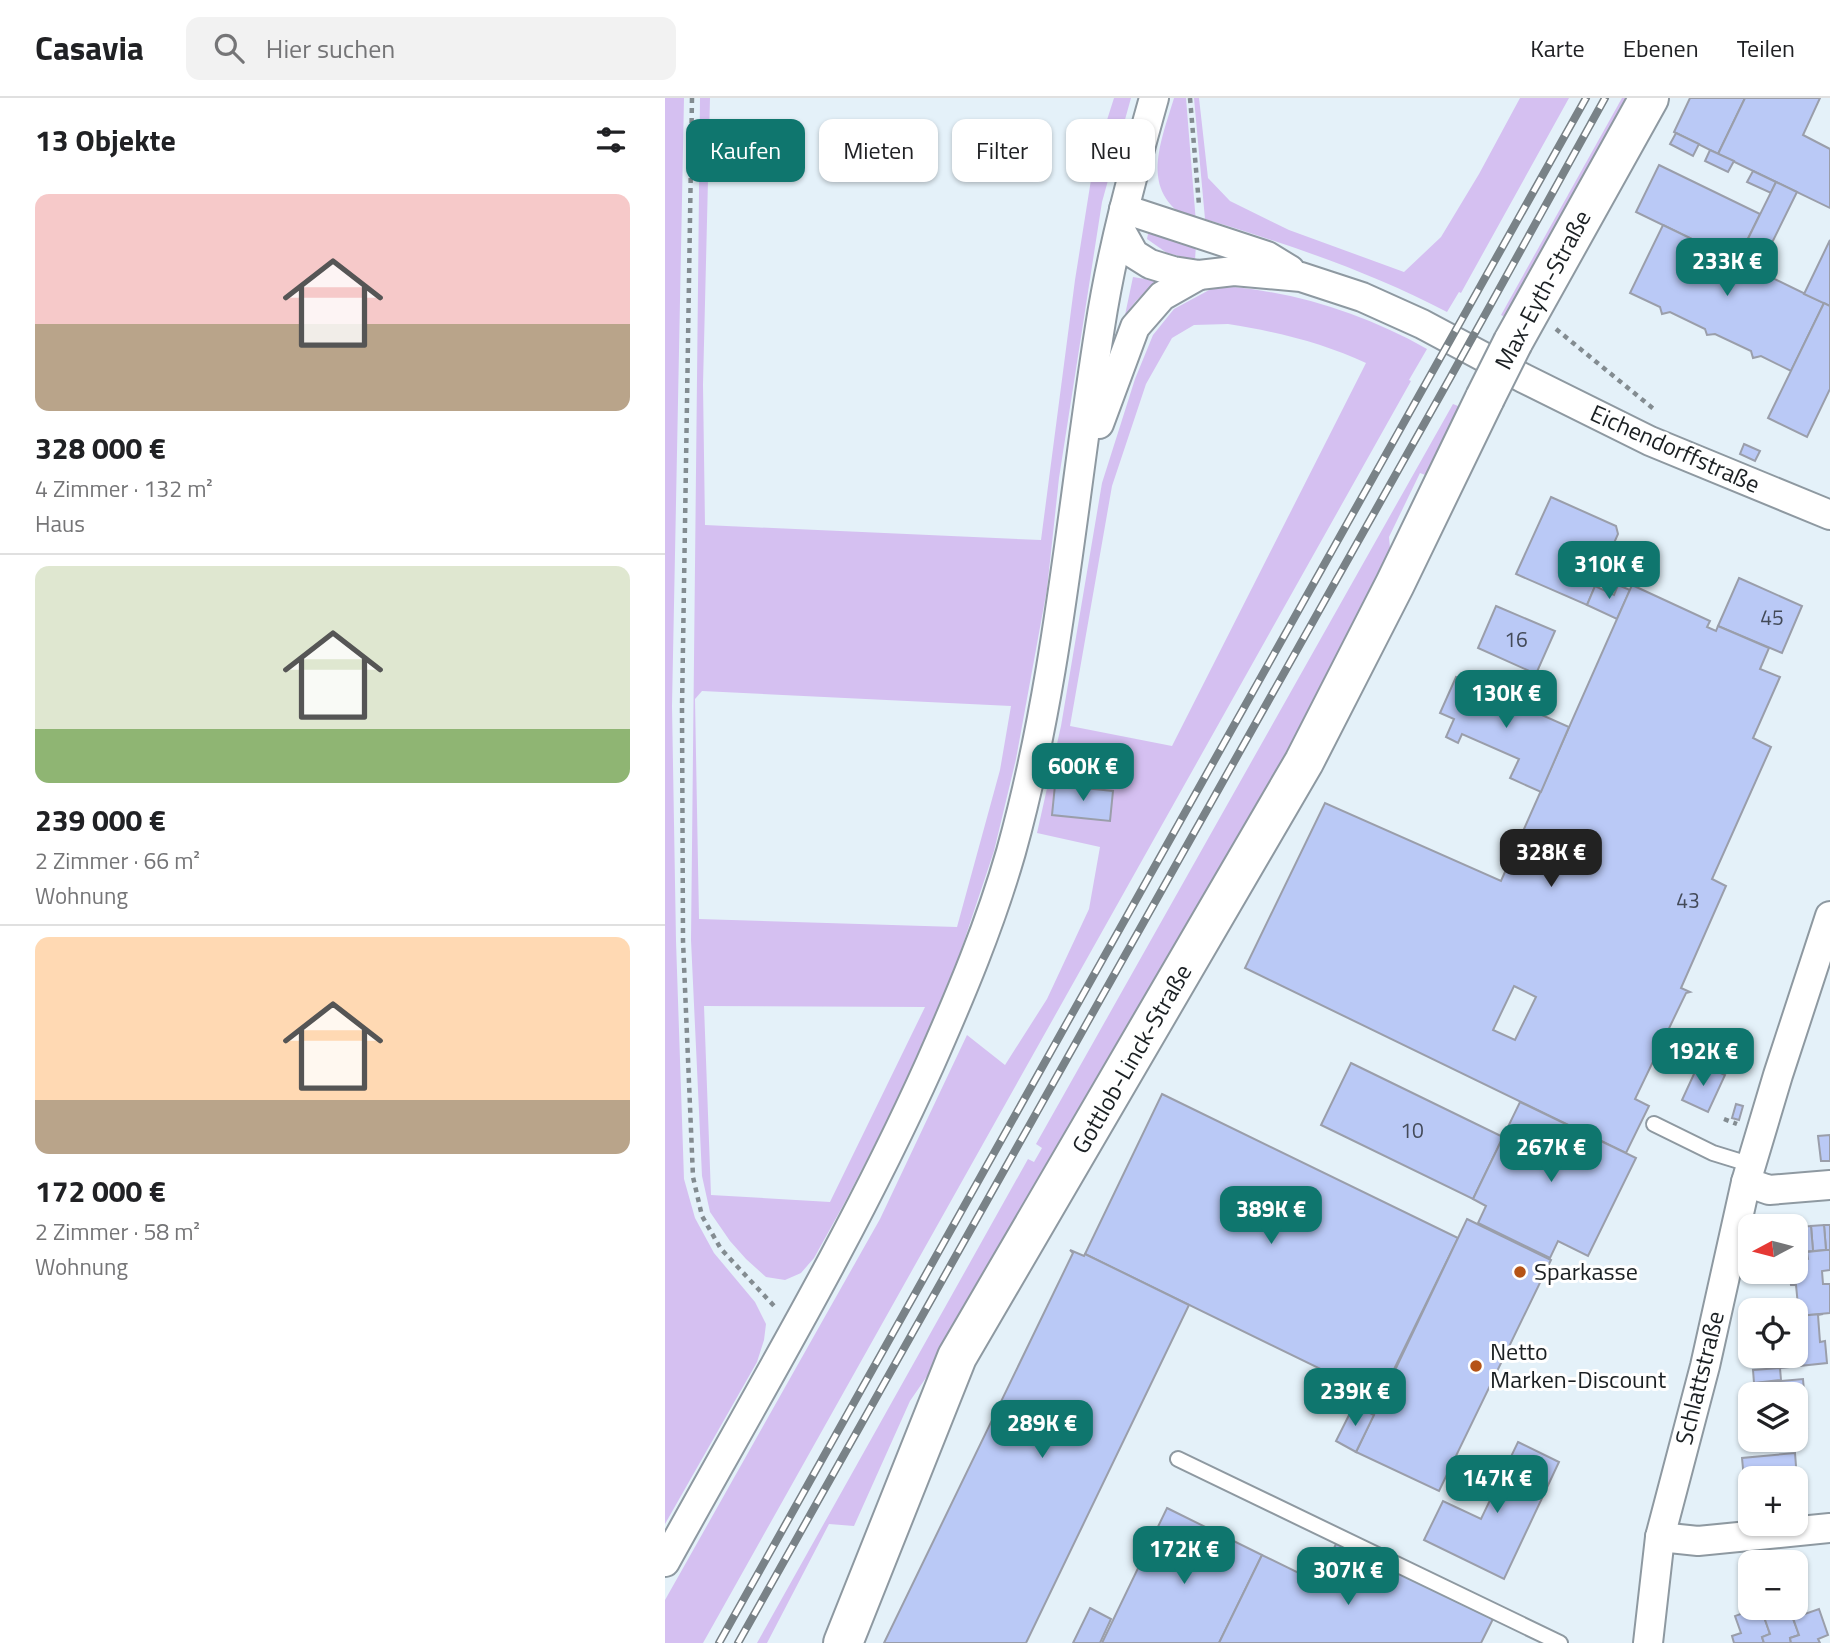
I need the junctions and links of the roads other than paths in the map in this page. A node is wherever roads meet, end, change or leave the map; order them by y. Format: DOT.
graph roads {
  1 [pos="1154,98"];
  2 [pos="1649,98"];
  3 [pos="1122,219"];
  4 [pos="1199,275"];
  5 [pos="1301,277"];
  6 [pos="1518,360"];
  7 [pos="1079,480"];
  8 [pos="1442,485"];
  9 [pos="1830,515"];
  10 [pos="1830,916"];
  11 [pos="1654,1124"];
  12 [pos="1749,1174"];
  13 [pos="1830,1185"];
  14 [pos="1178,1459"];
  15 [pos="1830,1528"];
  16 [pos="1660,1537"];
  17 [pos="665,1562"];
  18 [pos="843,1643"];
  19 [pos="1560,1643"];
  20 [pos="1648,1643"];
  1 -- 3 [label="street"];
  2 -- 6 [label="street, Max-Eyth-Straße"];
  3 -- 4 [label="street"];
  3 -- 5 [label="street"];
  3 -- 7 [label="street"];
  4 -- 5 [label="street"];
  4 -- 7 [label="street"];
  5 -- 6 [label="street, Eichendorffstraße"];
  6 -- 8 [label="street, Max-Eyth-Straße, bridge"];
  6 -- 9 [label="street, Eichendorffstraße"];
  7 -- 17 [label="street"];
  8 -- 18 [label="street, Gottlob-Linck-Straße"];
  10 -- 12 [label="street, Schlattstraße"];
  11 -- 12 [label="lane"];
  12 -- 13 [label="street"];
  12 -- 16 [label="street, Schlattstraße"];
  14 -- 19 [label="lane"];
  15 -- 16 [label="street"];
  16 -- 20 [label="street, Schlattstraße"];
}
